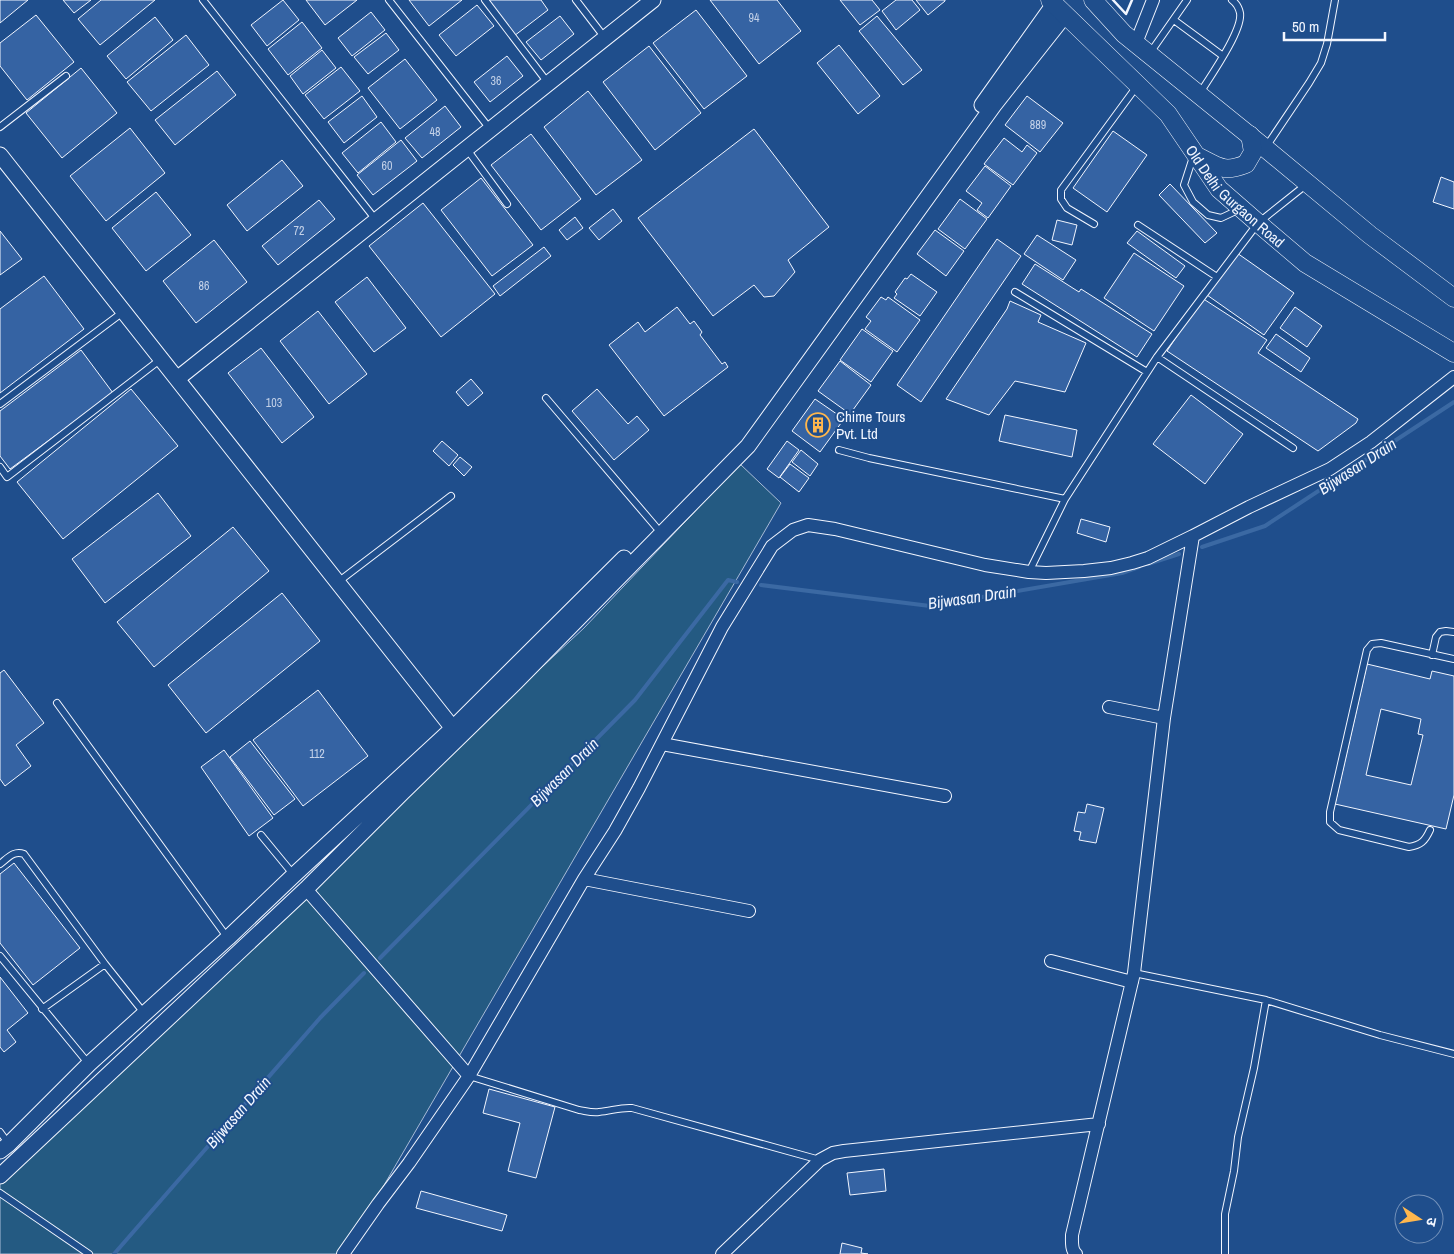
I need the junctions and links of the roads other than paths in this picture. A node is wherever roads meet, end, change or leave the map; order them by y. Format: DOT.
graph roads {
  1 [pos="203,0"];
  2 [pos="389,0"];
  3 [pos="485,0"];
  4 [pos="576,0"];
  5 [pos="653,0"];
  6 [pos="1093,0"];
  7 [pos="1153,0"];
  8 [pos="1187,0"];
  9 [pos="1232,0"];
  10 [pos="1335,0"];
  11 [pos="1057,7"];
  12 [pos="1174,20"];
  13 [pos="604,38"];
  14 [pos="1143,49"];
  15 [pos="1223,56"];
  16 [pos="66,76"];
  17 [pos="548,83"];
  18 [pos="1138,85"];
  19 [pos="1200,95"];
  20 [pos="0,127"];
  21 [pos="490,130"];
  22 [pos="1250,135"];
  23 [pos="466,148"];
  24 [pos="1265,148"];
  25 [pos="1196,154"];
  26 [pos="2,161"];
  27 [pos="1307,183"];
  28 [pos="507,204"];
  29 [pos="1241,208"];
  30 [pos="376,220"];
  31 [pos="1258,223"];
  32 [pos="1094,224"];
  33 [pos="1138,225"];
  34 [pos="1218,277"];
  35 [pos="1015,292"];
  36 [pos="1454,298"];
  37 [pos="124,311"];
  38 [pos="1454,353"];
  39 [pos="1157,357"];
  40 [pos="161,359"];
  41 [pos="1147,372"];
  42 [pos="1454,377"];
  43 [pos="177,379"];
  44 [pos="546,398"];
  45 [pos="0,404"];
  46 [pos="1293,448"];
  47 [pos="839,450"];
  48 [pos="0,468"];
  49 [pos="451,496"];
  50 [pos="1065,499"];
  51 [pos="656,527"];
  52 [pos="1193,536"];
  53 [pos="1028,572"];
  54 [pos="338,582"];
  55 [pos="1454,632"];
  56 [pos="1432,654"];
  57 [pos="1454,660"];
  58 [pos="57,703"];
  59 [pos="1109,707"];
  60 [pos="1164,718"];
  61 [pos="457,732"];
  62 [pos="662,744"];
  63 [pos="945,796"];
  64 [pos="1430,830"];
  65 [pos="262,835"];
  66 [pos="0,864"];
  67 [pos="294,875"];
  68 [pos="584,879"];
  69 [pos="306,889"];
  70 [pos="749,911"];
  71 [pos="228,938"];
  72 [pos="0,956"];
  73 [pos="1052,961"];
  74 [pos="106,964"];
  75 [pos="1133,977"];
  76 [pos="1266,1000"];
  77 [pos="42,1009"];
  78 [pos="145,1014"];
  79 [pos="1454,1054"];
  80 [pos="89,1064"];
  81 [pos="468,1076"];
  82 [pos="1098,1124"];
  83 [pos="3,1142"];
  84 [pos="820,1160"];
  85 [pos="0,1176"];
  86 [pos="0,1193"];
  87 [pos="1072,1253"];
  88 [pos="89,1254"];
  89 [pos="343,1254"];
  90 [pos="722,1254"];
  91 [pos="1225,1254"];
  1 -- 30 [label="lane"];
  2 -- 21 [label="lane"];
  3 -- 17 [label="lane"];
  4 -- 13 [label="lane"];
  5 -- 13 [label="street"];
  6 -- 14 [label="main road"];
  7 -- 14 [label="street"];
  8 -- 12 [label="lane"];
  9 -- 15 [label="lane"];
  10 -- 24 [label="lane"];
  11 -- 18 [label="main road, Old Delhi Gurgaon Road"];
  11 -- 51 [label="street"];
  11 -- 61 [label="street"];
  12 -- 14 [label="lane"];
  12 -- 15 [label="lane"];
  13 -- 17 [label="street"];
  14 -- 19 [label="main road"];
  15 -- 19 [label="lane"];
  16 -- 20 [label="lane"];
  17 -- 21 [label="street"];
  18 -- 25 [label="main road, Old Delhi Gurgaon Road"];
  18 -- 32 [label="lane"];
  19 -- 22 [label="main road"];
  21 -- 23 [label="street"];
  22 -- 24 [label="main road"];
  22 -- 25 [label="main road"];
  23 -- 28 [label="lane"];
  23 -- 30 [label="street"];
  24 -- 27 [label="main road"];
  25 -- 29 [label="main road, Old Delhi Gurgaon Road"];
  25 -- 29 [label="lane"];
  26 -- 37 [label="street"];
  27 -- 31 [label="lane"];
  27 -- 36 [label="main road"];
  29 -- 31 [label="main road, Old Delhi Gurgaon Road"];
  30 -- 43 [label="street"];
  31 -- 34 [label="lane"];
  31 -- 38 [label="main road, Old Delhi Gurgaon Road"];
  33 -- 34 [label="lane"];
  34 -- 39 [label="lane"];
  35 -- 41 [label="lane"];
  37 -- 40 [label="street"];
  37 -- 45 [label="lane"];
  39 -- 41 [label="lane"];
  39 -- 46 [label="lane"];
  40 -- 43 [label="street"];
  40 -- 48 [label="lane"];
  41 -- 50 [label="lane"];
  42 -- 52 [label="street"];
  43 -- 54 [label="street"];
  44 -- 51 [label="lane"];
  47 -- 50 [label="lane"];
  49 -- 54 [label="lane"];
  50 -- 53 [label="lane"];
  51 -- 61 [label="street"];
  52 -- 53 [label="street"];
  52 -- 60 [label="street"];
  53 -- 62 [label="street"];
  54 -- 61 [label="street"];
  55 -- 56 [label="lane"];
  56 -- 57 [label="lane"];
  56 -- 64 [label="lane"];
  58 -- 71 [label="lane"];
  59 -- 60 [label="street"];
  60 -- 75 [label="street"];
  61 -- 67 [label="street"];
  61 -- 69 [label="street"];
  62 -- 63 [label="street"];
  62 -- 68 [label="street"];
  65 -- 67 [label="lane"];
  66 -- 74 [label="lane"];
  67 -- 71 [label="street"];
  68 -- 70 [label="street"];
  68 -- 81 [label="street"];
  69 -- 81 [label="street"];
  69 -- 85 [label="street"];
  71 -- 78 [label="street"];
  72 -- 77 [label="lane"];
  73 -- 75 [label="street"];
  74 -- 77 [label="lane"];
  74 -- 78 [label="lane"];
  75 -- 76 [label="lane"];
  75 -- 82 [label="street"];
  76 -- 79 [label="lane"];
  76 -- 91 [label="lane"];
  77 -- 80 [label="lane"];
  78 -- 80 [label="street"];
  80 -- 83 [label="street"];
  81 -- 84 [label="lane"];
  81 -- 89 [label="street"];
  82 -- 84 [label="street"];
  82 -- 87 [label="street"];
  84 -- 90 [label="street"];
  86 -- 88 [label="lane"];
}
